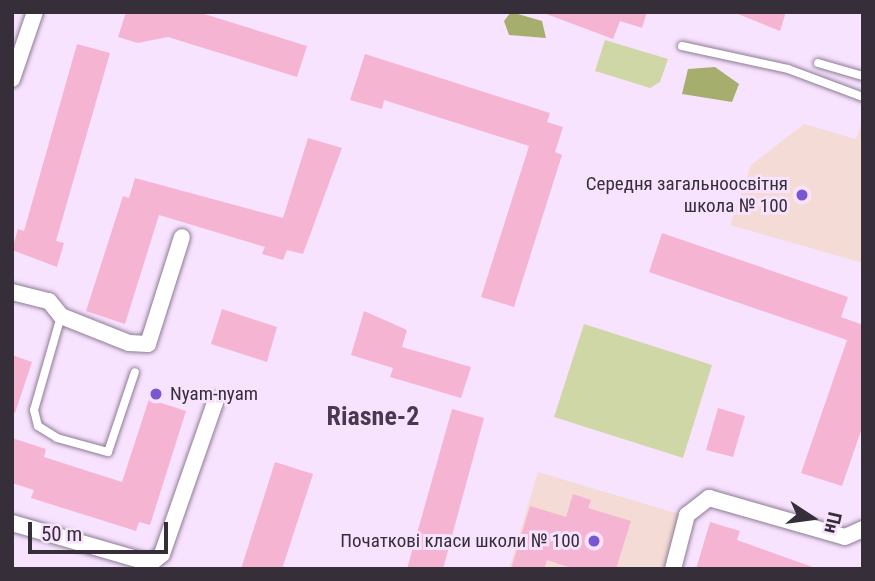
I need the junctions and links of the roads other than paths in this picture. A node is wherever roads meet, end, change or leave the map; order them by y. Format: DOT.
graph roads {
  1 [pos="35,12"];
  2 [pos="682,46"];
  3 [pos="17,49"];
  4 [pos="818,63"];
  5 [pos="863,76"];
  6 [pos="12,79"];
  7 [pos="863,97"];
  8 [pos="183,237"];
  9 [pos="12,292"];
  10 [pos="61,316"];
  11 [pos="135,372"];
  12 [pos="216,400"];
  13 [pos="12,523"];
  14 [pos="863,530"];
  15 [pos="673,569"];
  1 -- 3 [label="street"];
  2 -- 7 [label="lane"];
  3 -- 6 [label="street"];
  4 -- 5 [label="lane"];
  8 -- 10 [label="street"];
  9 -- 10 [label="street"];
  10 -- 11 [label="lane"];
  12 -- 13 [label="street"];
  14 -- 15 [label="street"];
}
